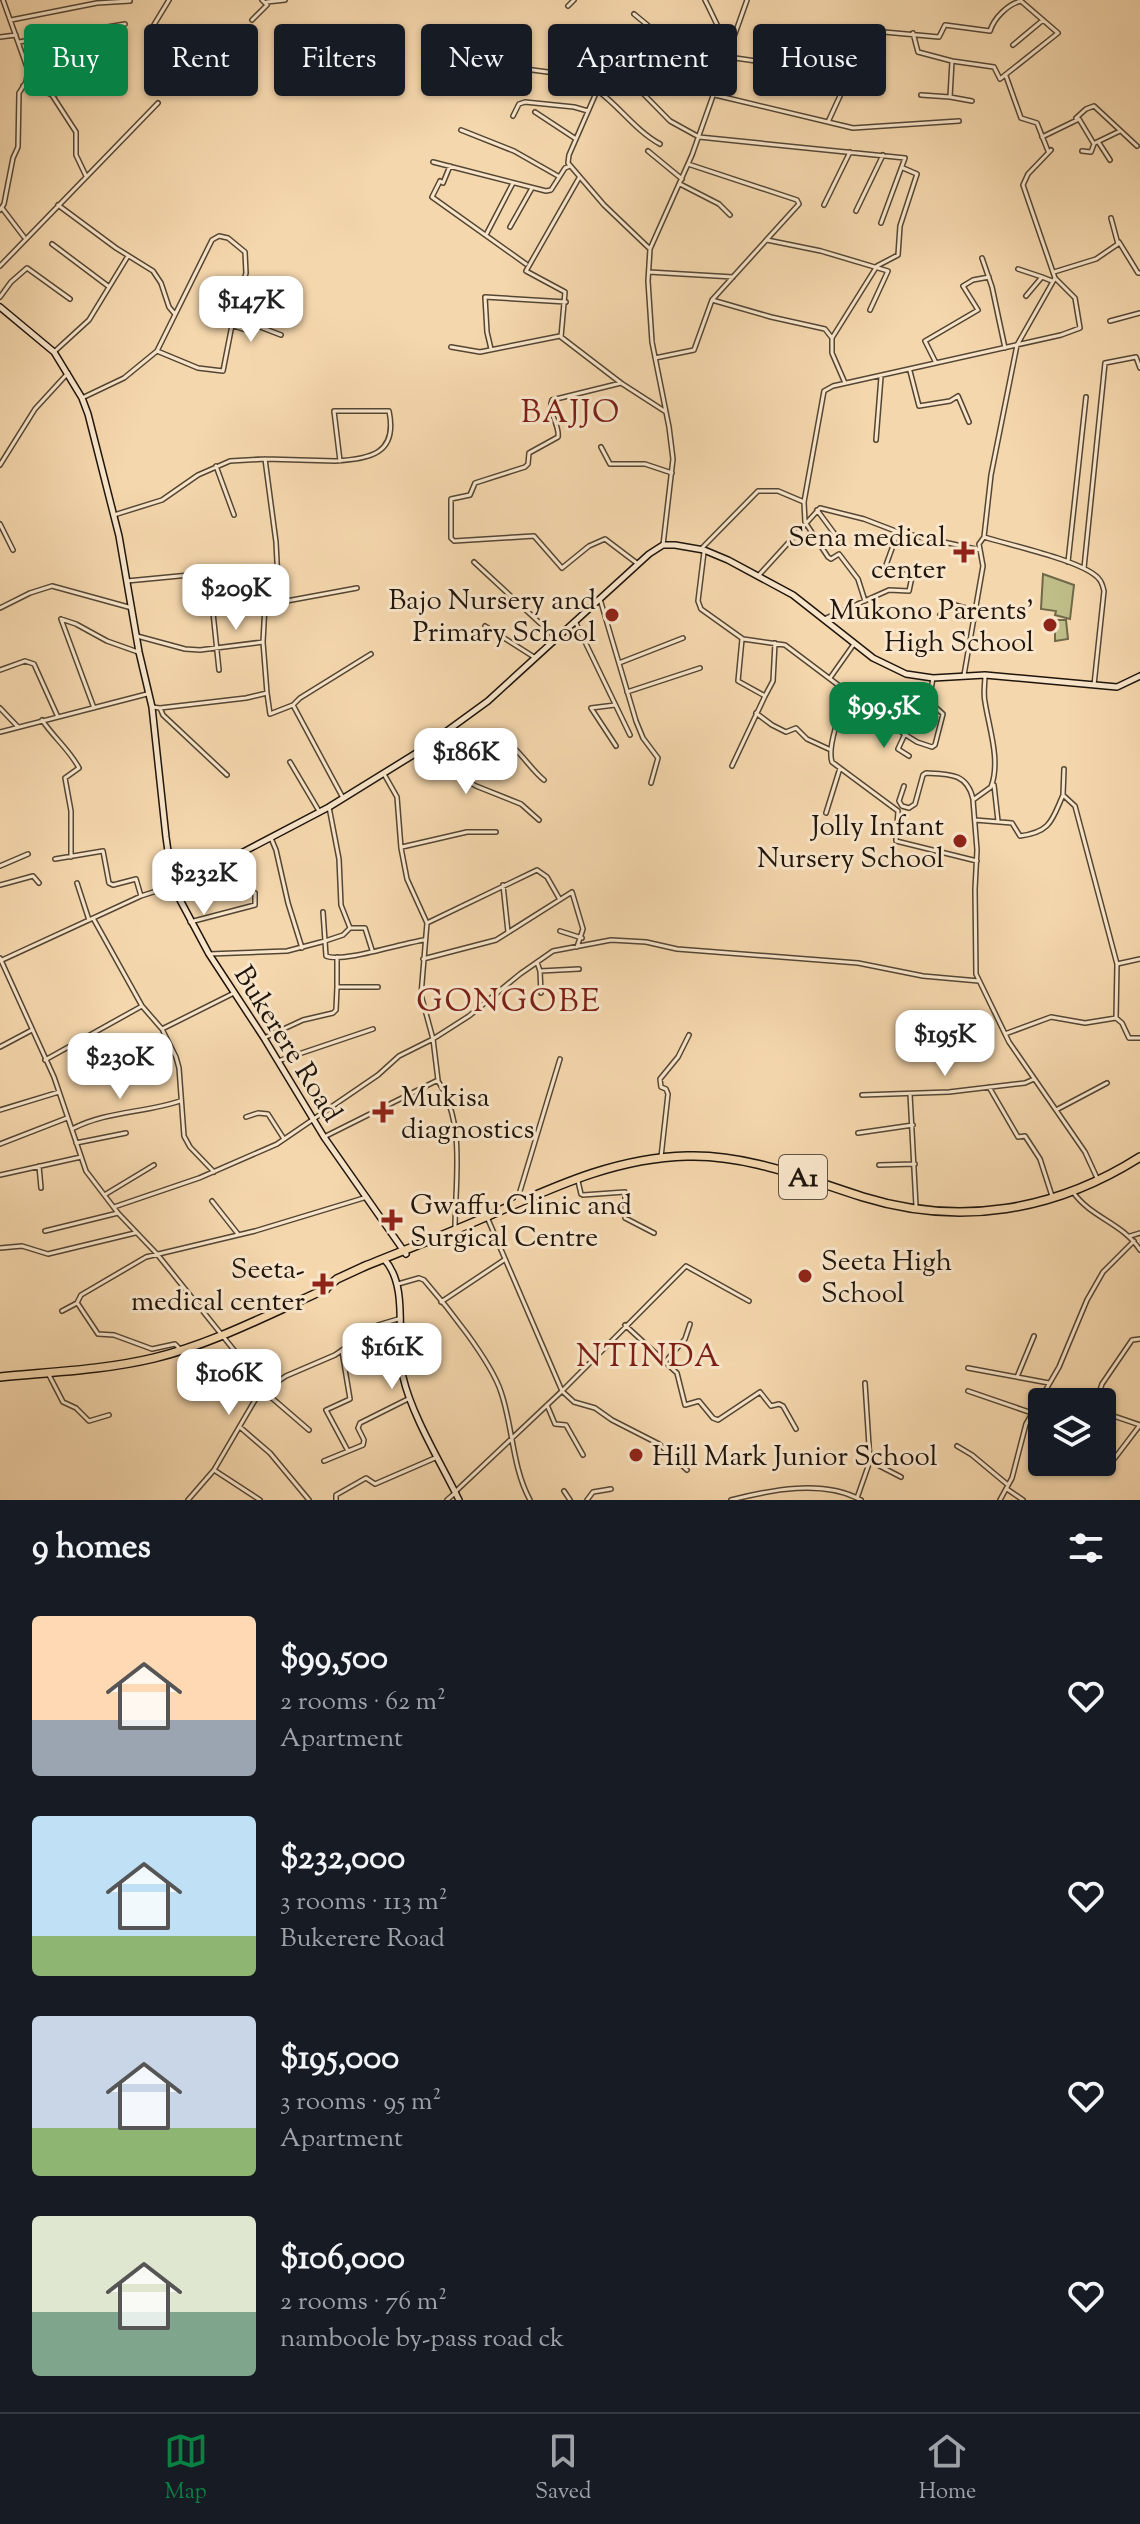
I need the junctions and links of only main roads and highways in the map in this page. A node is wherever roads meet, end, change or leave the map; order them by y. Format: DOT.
graph roads {
  1 [pos="0,307"];
  2 [pos="1140,676"];
  3 [pos="175,885"];
  4 [pos="1140,1157"];
  5 [pos="466,1225"];
  6 [pos="405,1252"];
  7 [pos="385,1260"];
  8 [pos="0,1377"];
  9 [pos="459,1500"];
  1 -- 3 [label="main road, Bukerere Road"];
  2 -- 3 [label="main road"];
  3 -- 6 [label="main road, Bukerere Road"];
  4 -- 5 [label="highway, A1"];
  5 -- 6 [label="highway, A1"];
  5 -- 6 [label="highway, A1"];
  6 -- 7 [label="highway, A1"];
  7 -- 8 [label="highway, A1"];
  7 -- 9 [label="main road"];
}
